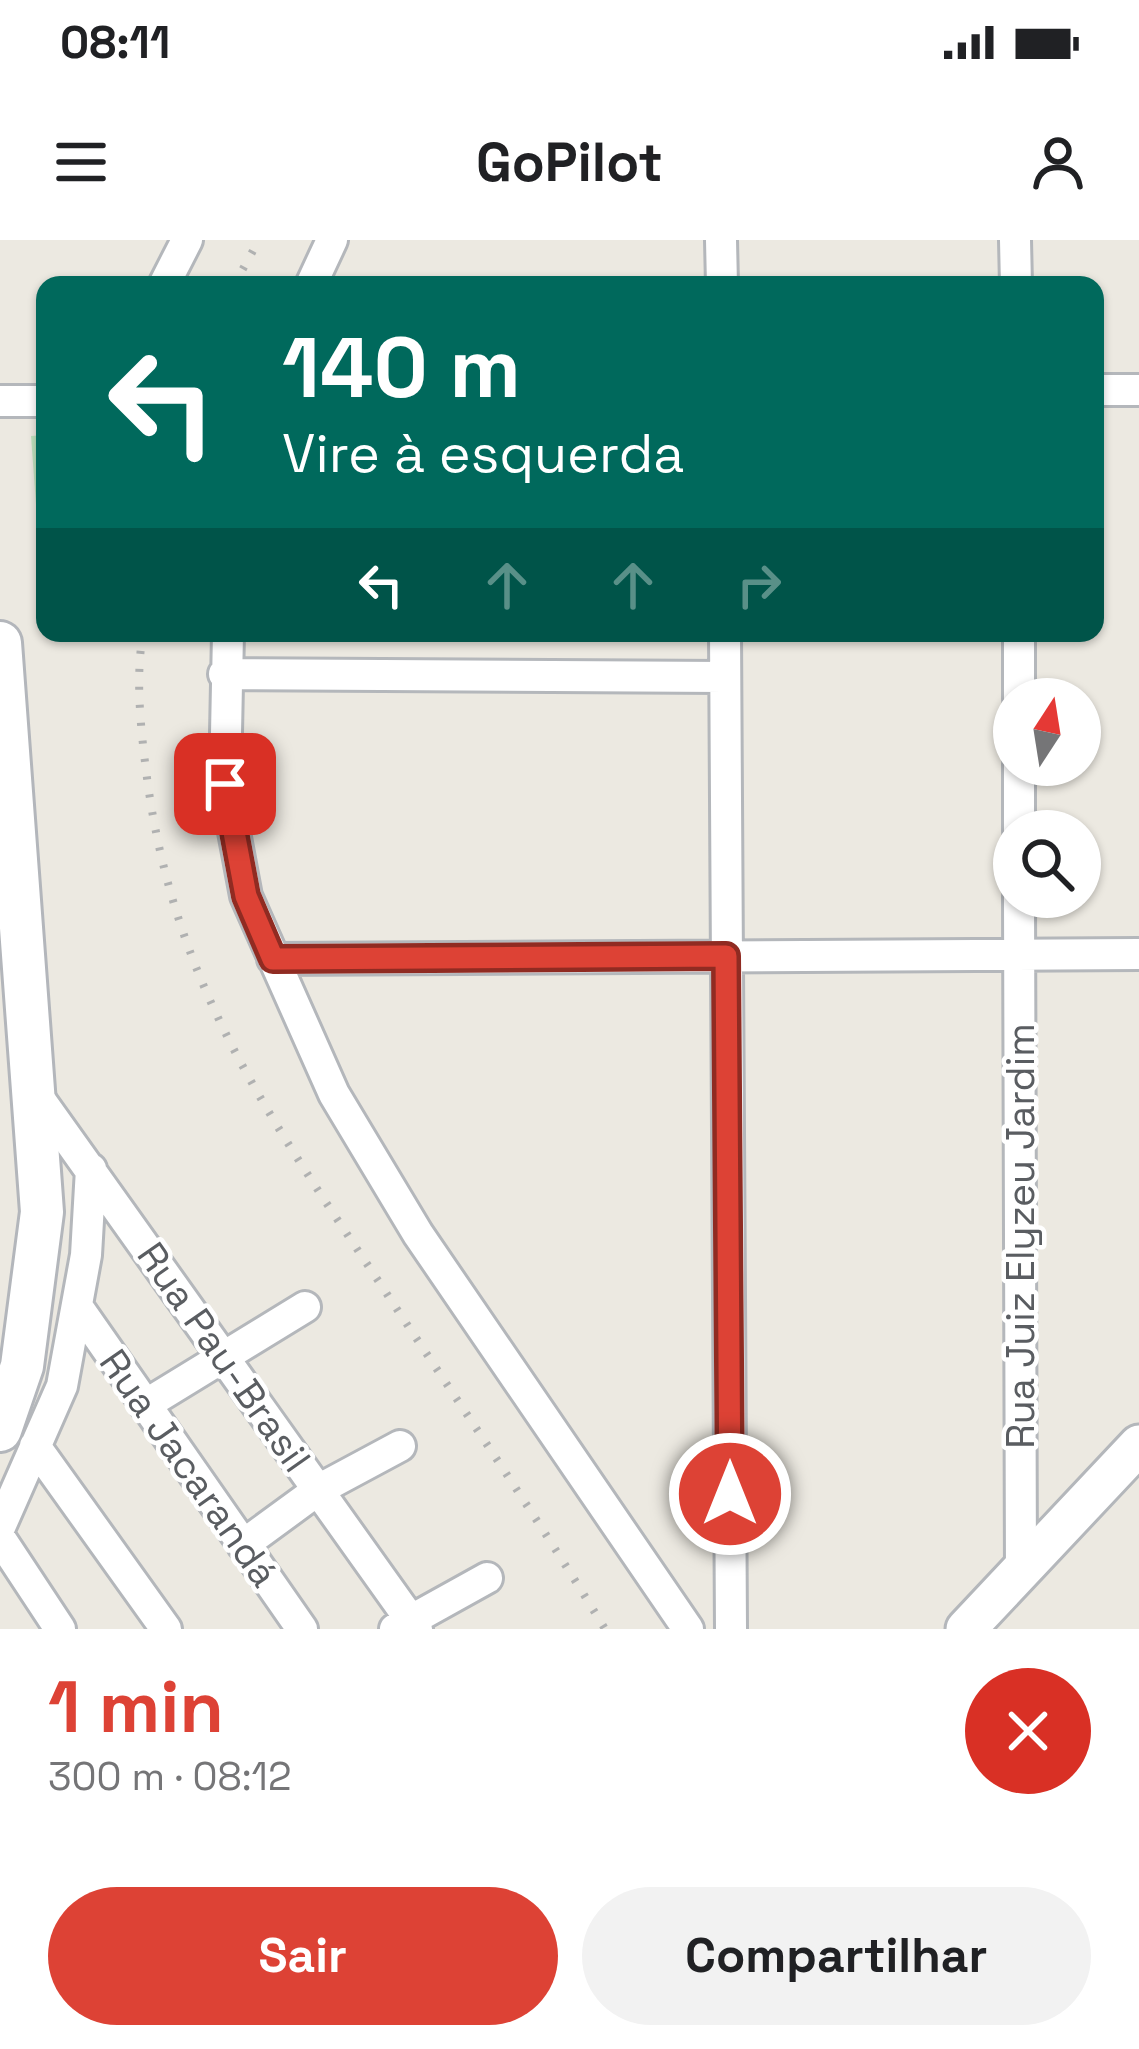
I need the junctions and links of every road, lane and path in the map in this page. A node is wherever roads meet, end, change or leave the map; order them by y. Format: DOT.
graph roads {
  1 [pos="187,240"];
  2 [pos="332,240"];
  3 [pos="721,240"];
  4 [pos="1015,240"];
  5 [pos="169,276"];
  6 [pos="315,276"];
  7 [pos="722,276"];
  8 [pos="1016,276"];
  9 [pos="1104,390"];
  10 [pos="1139,390"];
  11 [pos="0,401"];
  12 [pos="36,401"];
  13 [pos="227,642"];
  14 [pos="724,642"];
  15 [pos="1019,642"];
  16 [pos="0,643"];
  17 [pos="224,674"];
  18 [pos="724,677"];
  19 [pos="1019,678"];
  20 [pos="1019,918"];
  21 [pos="1139,953"];
  22 [pos="1019,954"];
  23 [pos="726,956"];
  24 [pos="273,959"];
  25 [pos="30,1085"];
  26 [pos="91,1169"];
  27 [pos="76,1306"];
  28 [pos="304,1307"];
  29 [pos="224,1357"];
  30 [pos="145,1405"];
  31 [pos="18,1438"];
  32 [pos="1139,1445"];
  33 [pos="400,1446"];
  34 [pos="318,1490"];
  35 [pos="0,1526"];
  36 [pos="0,1538"];
  37 [pos="243,1545"];
  38 [pos="1021,1575"];
  39 [pos="487,1578"];
  40 [pos="407,1626"];
  41 [pos="301,1628"];
  42 [pos="60,1629"];
  43 [pos="166,1629"];
  44 [pos="688,1629"];
  45 [pos="730,1629"];
  46 [pos="966,1629"];
  1 -- 5 [label="street"];
  2 -- 6 [label="street"];
  3 -- 7 [label="street"];
  4 -- 8 [label="street"];
  9 -- 10 [label="street"];
  11 -- 12 [label="street"];
  13 -- 17 [label="street"];
  14 -- 18 [label="street"];
  15 -- 19 [label="street"];
  16 -- 25 [label="main road"];
  17 -- 18 [label="street"];
  17 -- 24 [label="street"];
  18 -- 23 [label="street"];
  20 -- 22 [label="street, Rua Juiz Elyzeu Jardim"];
  21 -- 22 [label="street"];
  22 -- 23 [label="street"];
  22 -- 38 [label="street, Rua Juiz Elyzeu Jardim"];
  23 -- 24 [label="street"];
  23 -- 45 [label="street"];
  24 -- 44 [label="street"];
  25 -- 26 [label="street, Rua Pau-Brasil"];
  25 -- 31 [label="main road"];
  26 -- 27 [label="street"];
  26 -- 29 [label="street, Rua Pau-Brasil"];
  27 -- 30 [label="street, Rua Jacarandá"];
  27 -- 31 [label="street"];
  28 -- 29 [label="street"];
  29 -- 30 [label="street"];
  29 -- 34 [label="street, Rua Pau-Brasil"];
  30 -- 37 [label="street, Rua Jacarandá"];
  31 -- 35 [label="street"];
  31 -- 43 [label="street"];
  32 -- 38 [label="street"];
  33 -- 34 [label="street"];
  34 -- 37 [label="street"];
  34 -- 40 [label="street, Rua Pau-Brasil"];
  36 -- 42 [label="street"];
  37 -- 41 [label="street, Rua Jacarandá"];
  38 -- 46 [label="street"];
  39 -- 40 [label="street"];
}
